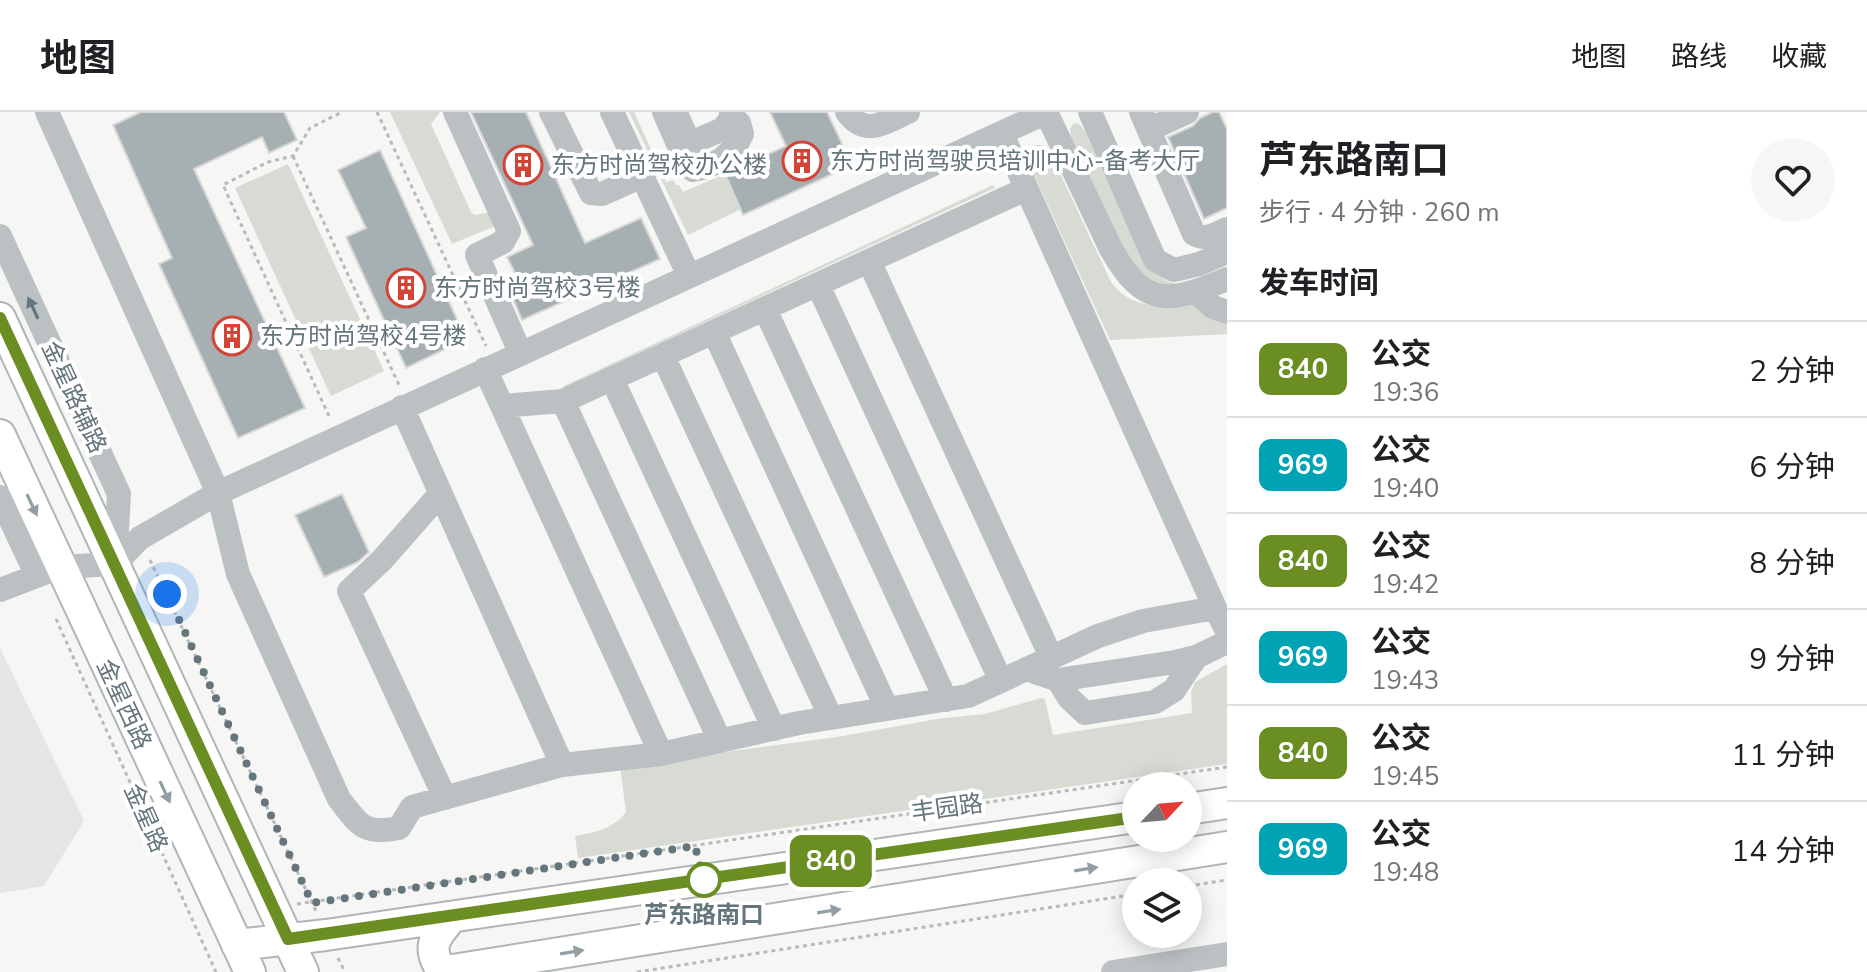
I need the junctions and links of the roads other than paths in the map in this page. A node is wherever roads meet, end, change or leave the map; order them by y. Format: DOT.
graph roads {
  1 [pos="455,112"];
  2 [pos="551,112"];
  3 [pos="612,112"];
  4 [pos="664,112"];
  5 [pos="675,112"];
  6 [pos="847,112"];
  7 [pos="908,112"];
  8 [pos="1047,112"];
  9 [pos="1090,112"];
  10 [pos="1187,112"];
  11 [pos="49,113"];
  12 [pos="731,114"];
  13 [pos="1147,117"];
  14 [pos="874,120"];
  15 [pos="1002,134"];
  16 [pos="642,176"];
  17 [pos="1026,189"];
  18 [pos="1227,229"];
  19 [pos="0,236"];
  20 [pos="1227,252"];
  21 [pos="869,261"];
  22 [pos="689,276"];
  23 [pos="1227,279"];
  24 [pos="818,285"];
  25 [pos="1196,292"];
  26 [pos="765,309"];
  27 [pos="1227,312"];
  28 [pos="0,318"];
  29 [pos="714,332"];
  30 [pos="520,352"];
  31 [pos="663,356"];
  32 [pos="489,367"];
  33 [pos="612,379"];
  34 [pos="563,401"];
  35 [pos="405,406"];
  36 [pos="502,406"];
  37 [pos="0,435"];
  38 [pos="218,493"];
  39 [pos="440,494"];
  40 [pos="0,497"];
  41 [pos="115,564"];
  42 [pos="49,571"];
  43 [pos="0,590"];
  44 [pos="1215,608"];
  45 [pos="1227,631"];
  46 [pos="1227,642"];
  47 [pos="1196,657"];
  48 [pos="1054,668"];
  49 [pos="1001,681"];
  50 [pos="946,700"];
  51 [pos="887,709"];
  52 [pos="831,718"];
  53 [pos="774,729"];
  54 [pos="720,741"];
  55 [pos="661,754"];
  56 [pos="562,765"];
  57 [pos="445,798"];
  58 [pos="1227,803"];
  59 [pos="1202,807"];
  60 [pos="1122,819"];
  61 [pos="1227,847"];
  62 [pos="452,917"];
  63 [pos="288,939"];
  64 [pos="237,945"];
  65 [pos="1227,954"];
  66 [pos="250,972"];
  67 [pos="303,972"];
  68 [pos="449,972"];
  69 [pos="1113,972"];
  1 -- 30 [label="street"];
  2 -- 16 [label="street"];
  3 -- 16 [label="street"];
  4 -- 12 [label="street"];
  5 -- 12 [label="street"];
  6 -- 14 [label="street"];
  7 -- 14 [label="street"];
  8 -- 15 [label="street"];
  8 -- 25 [label="street"];
  9 -- 20 [label="street"];
  10 -- 13 [label="street"];
  11 -- 38 [label="street"];
  13 -- 18 [label="street"];
  15 -- 17 [label="street"];
  15 -- 22 [label="street"];
  16 -- 22 [label="street"];
  17 -- 21 [label="street"];
  17 -- 44 [label="street"];
  41 -- 19 [label="street, 金星路辅路, one-way"];
  21 -- 24 [label="street"];
  21 -- 48 [label="street"];
  22 -- 30 [label="street"];
  23 -- 25 [label="street"];
  24 -- 26 [label="street"];
  24 -- 49 [label="street"];
  25 -- 27 [label="street"];
  26 -- 29 [label="street"];
  26 -- 50 [label="street"];
  28 -- 41 [label="main road"];
  29 -- 31 [label="street"];
  29 -- 51 [label="street"];
  30 -- 32 [label="street"];
  31 -- 33 [label="street"];
  31 -- 52 [label="street"];
  32 -- 35 [label="street"];
  32 -- 36 [label="street"];
  33 -- 34 [label="street"];
  33 -- 53 [label="street"];
  34 -- 36 [label="street"];
  34 -- 54 [label="street"];
  35 -- 38 [label="street"];
  35 -- 39 [label="street"];
  36 -- 55 [label="street"];
  37 -- 42 [label="main road, 金星西路, one-way"];
  38 -- 41 [label="street"];
  38 -- 57 [label="street"];
  39 -- 56 [label="street"];
  39 -- 57 [label="street"];
  40 -- 42 [label="street"];
  41 -- 42 [label="street"];
  41 -- 63 [label="main road"];
  42 -- 43 [label="street"];
  42 -- 64 [label="main road, 金星西路, one-way"];
  44 -- 45 [label="street"];
  44 -- 48 [label="street"];
  46 -- 47 [label="street"];
  47 -- 48 [label="street"];
  47 -- 48 [label="street"];
  48 -- 49 [label="street"];
  49 -- 50 [label="street"];
  50 -- 51 [label="street"];
  51 -- 52 [label="street"];
  52 -- 53 [label="street"];
  53 -- 54 [label="street"];
  54 -- 55 [label="street"];
  55 -- 56 [label="street"];
  56 -- 57 [label="street"];
  58 -- 59 [label="main road"];
  60 -- 62 [label="main road, 丰园路"];
  68 -- 61 [label="main road, one-way"];
  62 -- 63 [label="main road, 丰园路"];
  62 -- 68 [label="main road"];
  63 -- 64 [label="main road, 丰园路"];
  63 -- 67 [label="main road"];
  64 -- 66 [label="main road, 金星西路"];
  65 -- 69 [label="street"];
}
